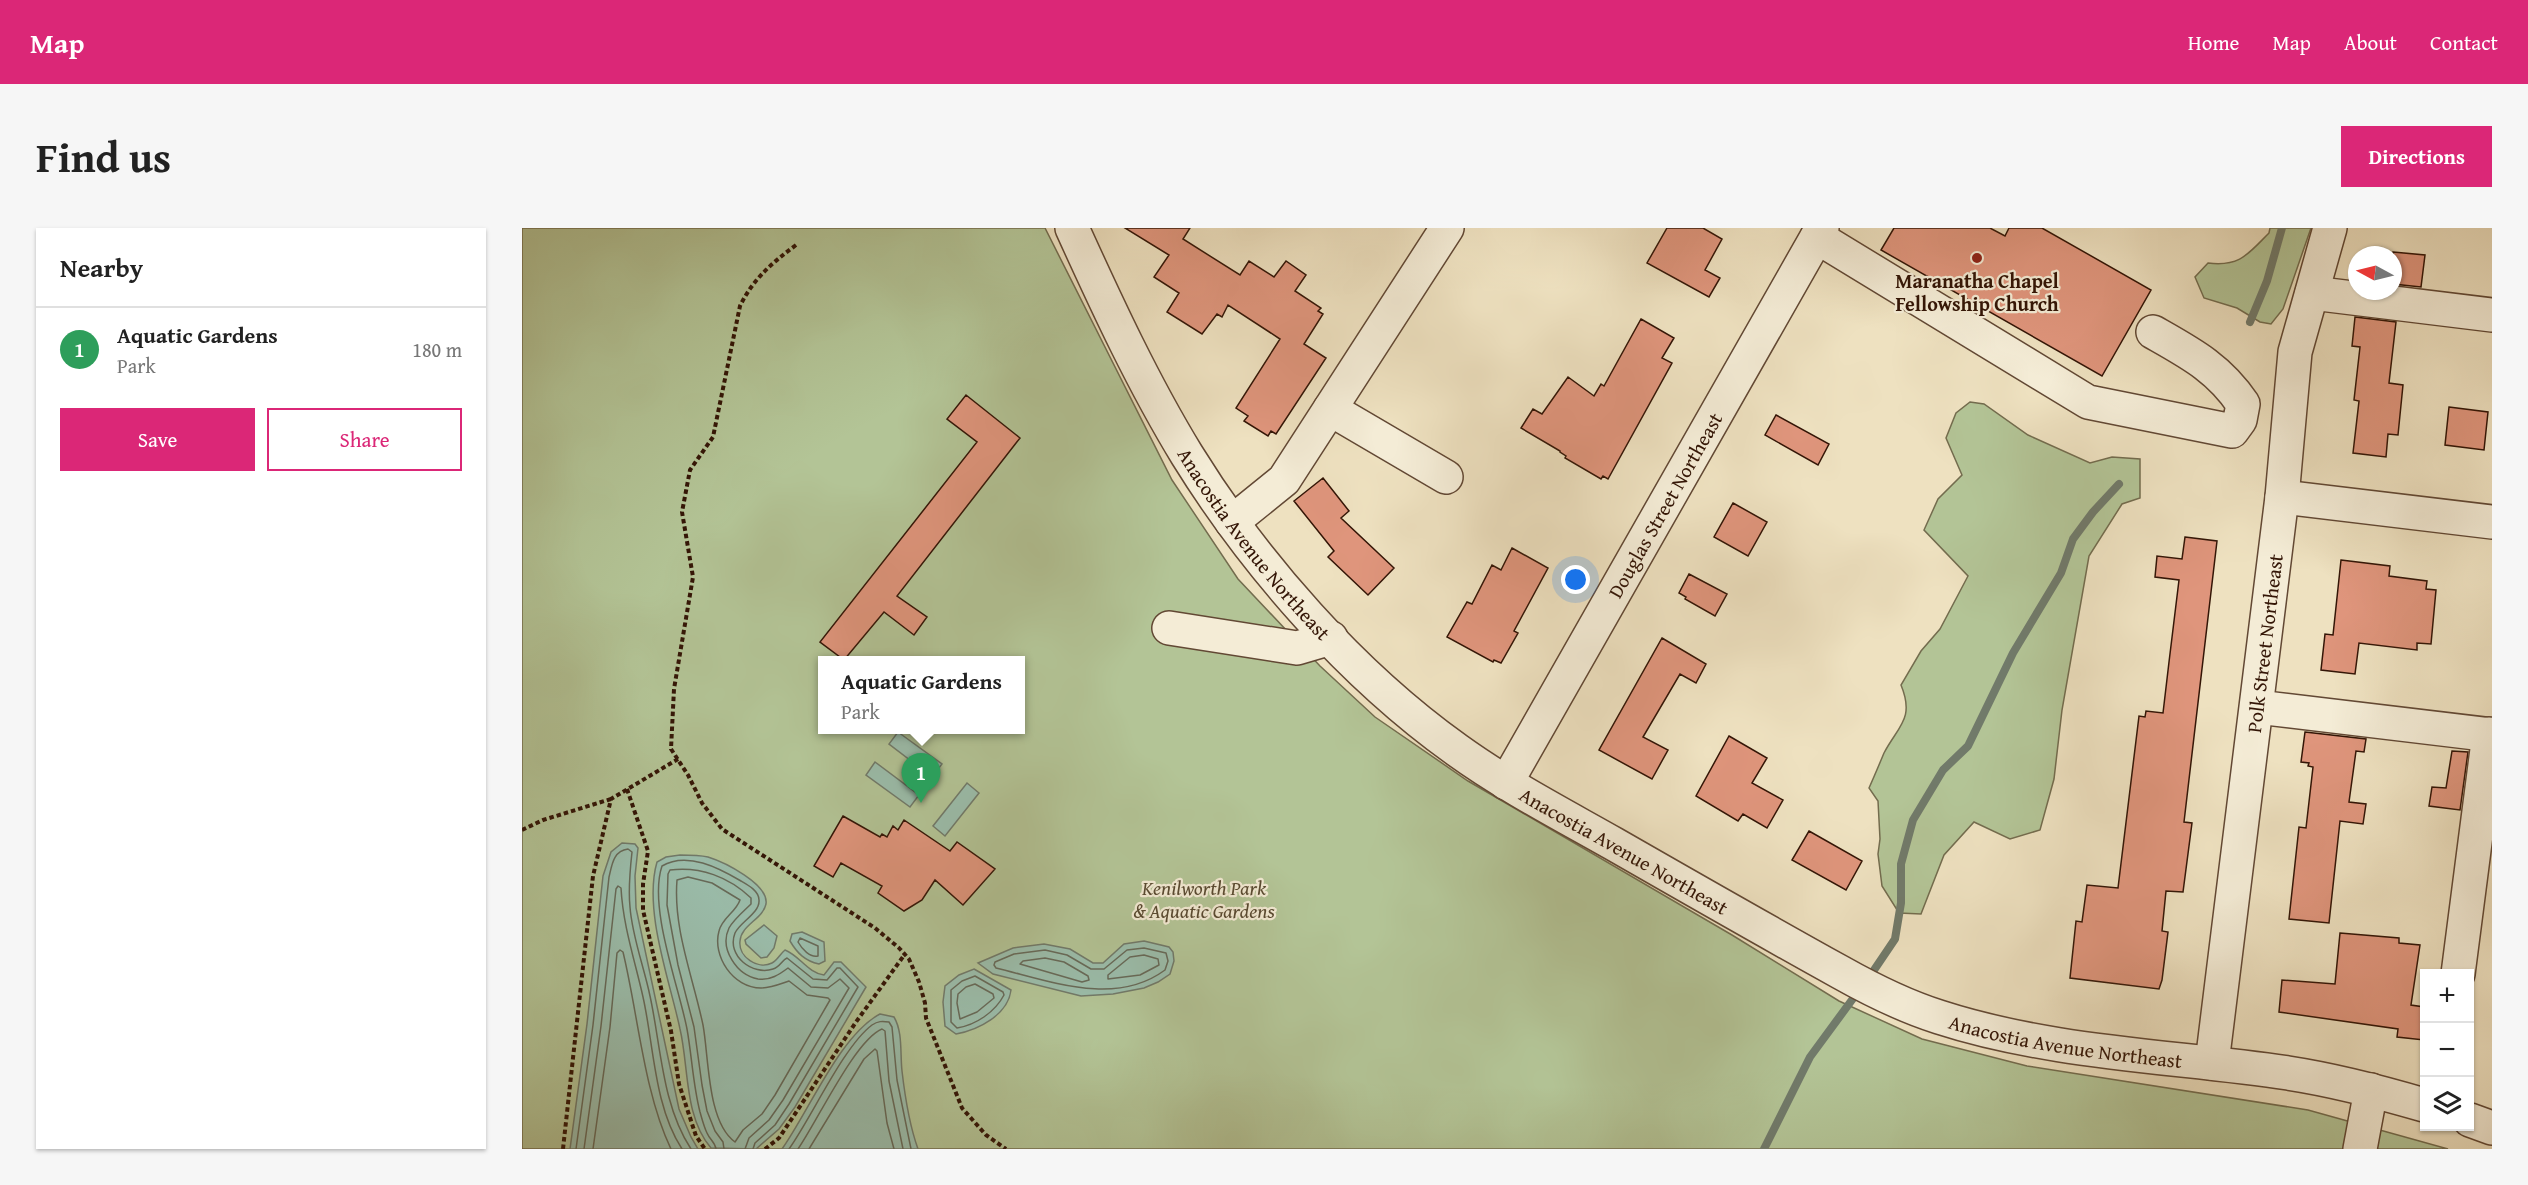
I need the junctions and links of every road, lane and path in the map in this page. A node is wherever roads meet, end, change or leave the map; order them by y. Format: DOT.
graph roads {
  1 [pos="1072,228"];
  2 [pos="1447,228"];
  3 [pos="2330,228"];
  4 [pos="1820,232"];
  5 [pos="796,245"];
  6 [pos="2312,293"];
  7 [pos="2492,315"];
  8 [pos="2153,332"];
  9 [pos="1330,409"];
  10 [pos="1446,477"];
  11 [pos="2282,496"];
  12 [pos="1232,522"];
  13 [pos="2492,522"];
  14 [pos="1169,628"];
  15 [pos="1331,638"];
  16 [pos="2257,707"];
  17 [pos="2490,735"];
  18 [pos="678,759"];
  19 [pos="1506,783"];
  20 [pos="627,789"];
  21 [pos="610,799"];
  22 [pos="522,830"];
  23 [pos="905,954"];
  24 [pos="2459,969"];
  25 [pos="2212,1063"];
  26 [pos="2371,1090"];
  27 [pos="2420,1104"];
  28 [pos="2474,1122"];
  29 [pos="2492,1128"];
  30 [pos="563,1149"];
  31 [pos="705,1149"];
  32 [pos="765,1149"];
  33 [pos="1006,1149"];
  34 [pos="2360,1149"];
  1 -- 12 [label="street, Anacostia Avenue Northeast"];
  2 -- 9 [label="street"];
  3 -- 6 [label="street, Polk Street Northeast"];
  4 -- 8 [label="street"];
  4 -- 19 [label="street, Douglas Street Northeast"];
  5 -- 18 [label="path"];
  6 -- 7 [label="street"];
  6 -- 11 [label="street, Polk Street Northeast"];
  9 -- 10 [label="street"];
  9 -- 12 [label="street"];
  11 -- 13 [label="street"];
  11 -- 16 [label="street, Polk Street Northeast"];
  12 -- 15 [label="street, Anacostia Avenue Northeast"];
  14 -- 15 [label="street"];
  15 -- 19 [label="street, Anacostia Avenue Northeast"];
  16 -- 17 [label="street"];
  16 -- 25 [label="street, Polk Street Northeast"];
  17 -- 24 [label="street"];
  18 -- 20 [label="path"];
  18 -- 23 [label="path"];
  19 -- 25 [label="street, Anacostia Avenue Northeast"];
  20 -- 21 [label="path"];
  20 -- 31 [label="path"];
  21 -- 22 [label="path"];
  21 -- 30 [label="path"];
  23 -- 32 [label="path"];
  23 -- 33 [label="path"];
  25 -- 26 [label="street, Anacostia Avenue Northeast"];
  26 -- 27 [label="street, Anacostia Avenue Northeast"];
  26 -- 34 [label="street"];
  28 -- 29 [label="street"];
}
